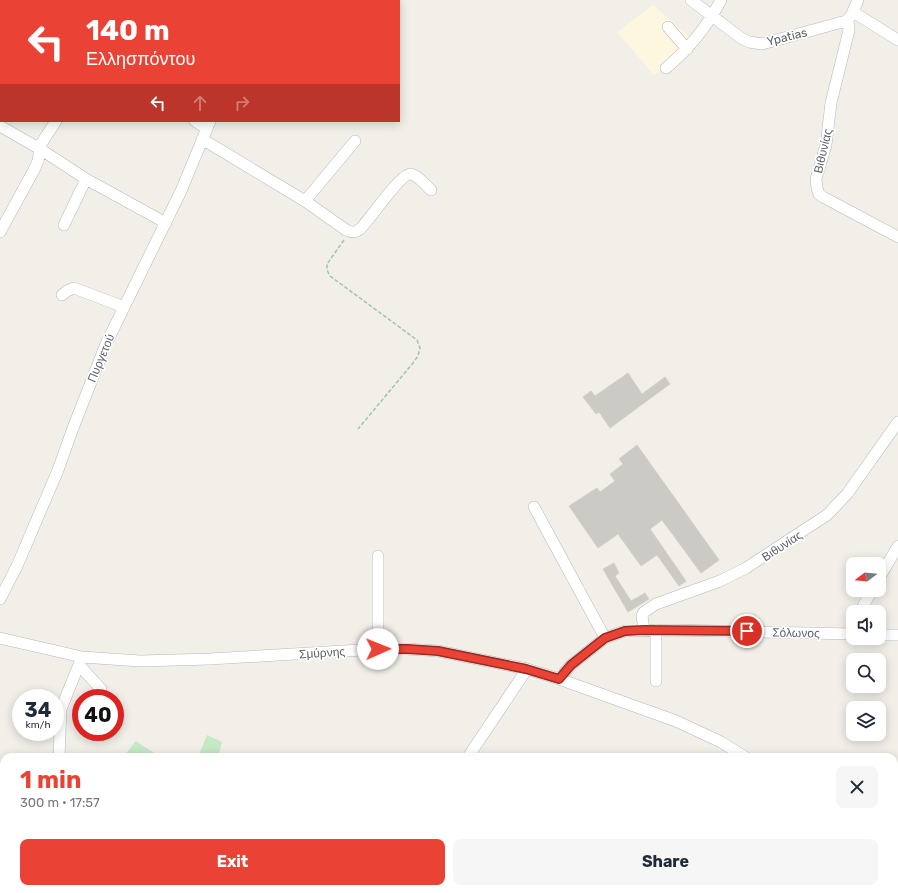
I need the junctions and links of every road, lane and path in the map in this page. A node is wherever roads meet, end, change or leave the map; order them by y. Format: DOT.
graph roads {
  1 [pos="692,0"];
  2 [pos="721,0"];
  3 [pos="858,0"];
  4 [pos="712,16"];
  5 [pos="851,16"];
  6 [pos="668,27"];
  7 [pos="898,40"];
  8 [pos="687,49"];
  9 [pos="666,68"];
  10 [pos="55,122"];
  11 [pos="196,122"];
  12 [pos="0,126"];
  13 [pos="206,130"];
  14 [pos="355,141"];
  15 [pos="40,149"];
  16 [pos="86,179"];
  17 [pos="431,190"];
  18 [pos="305,201"];
  19 [pos="166,223"];
  20 [pos="64,225"];
  21 [pos="349,231"];
  22 [pos="0,232"];
  23 [pos="898,237"];
  24 [pos="62,295"];
  25 [pos="124,307"];
  26 [pos="898,422"];
  27 [pos="358,429"];
  28 [pos="534,507"];
  29 [pos="898,546"];
  30 [pos="378,556"];
  31 [pos="886,566"];
  32 [pos="0,599"];
  33 [pos="644,630"];
  34 [pos="656,630"];
  35 [pos="846,631"];
  36 [pos="886,634"];
  37 [pos="898,635"];
  38 [pos="0,638"];
  39 [pos="605,638"];
  40 [pos="378,649"];
  41 [pos="80,661"];
  42 [pos="526,669"];
  43 [pos="559,679"];
  44 [pos="656,681"];
  45 [pos="101,689"];
  46 [pos="59,753"];
  47 [pos="471,753"];
  48 [pos="738,753"];
  1 -- 4 [label="street, Ypatias"];
  2 -- 4 [label="street"];
  3 -- 5 [label="street"];
  4 -- 5 [label="street, Ypatias"];
  4 -- 8 [label="street"];
  5 -- 7 [label="street"];
  5 -- 23 [label="street, Βιθυνίας"];
  6 -- 8 [label="street"];
  8 -- 9 [label="street"];
  10 -- 15 [label="street"];
  11 -- 13 [label="street"];
  12 -- 15 [label="street"];
  13 -- 18 [label="street"];
  13 -- 19 [label="street, Πυργετού"];
  14 -- 18 [label="street"];
  15 -- 16 [label="street"];
  15 -- 22 [label="street"];
  16 -- 19 [label="street"];
  16 -- 20 [label="street"];
  17 -- 21 [label="street"];
  18 -- 21 [label="street"];
  19 -- 25 [label="street, Πυργετού"];
  21 -- 27 [label="path"];
  24 -- 25 [label="street"];
  25 -- 32 [label="street, Πυργετού"];
  26 -- 33 [label="street, Βιθυνίας"];
  28 -- 39 [label="street"];
  29 -- 31 [label="street"];
  30 -- 40 [label="street"];
  33 -- 34 [label="street, Σόλωνος"];
  33 -- 39 [label="street, Σόλωνος"];
  34 -- 35 [label="street, Σόλωνος"];
  34 -- 44 [label="street"];
  36 -- 37 [label="street"];
  38 -- 41 [label="street, Σμύρνης"];
  39 -- 43 [label="street, Σόλωνος"];
  40 -- 41 [label="street, Σμύρνης"];
  40 -- 42 [label="street, Σμύρνης"];
  41 -- 45 [label="street"];
  41 -- 46 [label="street"];
  42 -- 43 [label="street, Σμύρνης"];
  42 -- 47 [label="street"];
  43 -- 48 [label="street, Σμύρνης"];
}
